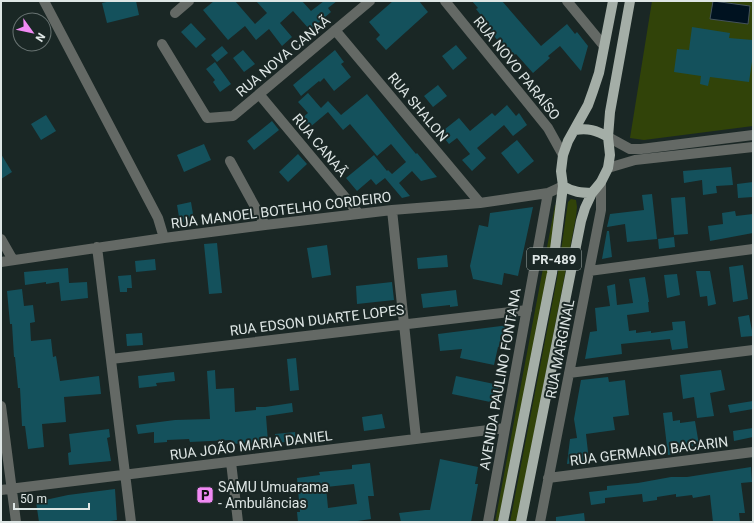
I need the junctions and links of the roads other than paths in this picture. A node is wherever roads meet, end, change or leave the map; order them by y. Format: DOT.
graph roads {
  1 [pos="44,1"];
  2 [pos="189,1"];
  3 [pos="370,1"];
  4 [pos="445,1"];
  5 [pos="567,1"];
  6 [pos="613,1"];
  7 [pos="630,1"];
  8 [pos="175,13"];
  9 [pos="335,30"];
  10 [pos="162,44"];
  11 [pos="604,46"];
  12 [pos="259,94"];
  13 [pos="575,130"];
  14 [pos="753,135"];
  15 [pos="608,136"];
  16 [pos="753,147"];
  17 [pos="563,155"];
  18 [pos="230,161"];
  19 [pos="608,168"];
  20 [pos="601,182"];
  21 [pos="563,186"];
  22 [pos="548,193"];
  23 [pos="592,193"];
  24 [pos="480,202"];
  25 [pos="392,210"];
  26 [pos="359,214"];
  27 [pos="265,226"];
  28 [pos="164,238"];
  29 [pos="1,239"];
  30 [pos="97,247"];
  31 [pos="753,249"];
  32 [pos="13,260"];
  33 [pos="1,262"];
  34 [pos="589,271"];
  35 [pos="527,310"];
  36 [pos="404,324"];
  37 [pos="753,350"];
  38 [pos="111,359"];
  39 [pos="569,374"];
  40 [pos="1,406"];
  41 [pos="505,428"];
  42 [pos="416,438"];
  43 [pos="753,452"];
  44 [pos="231,462"];
  45 [pos="125,476"];
  46 [pos="548,478"];
  47 [pos="6,489"];
  48 [pos="16,522"];
  49 [pos="130,522"];
  50 [pos="238,522"];
  51 [pos="488,522"];
  52 [pos="503,522"];
  53 [pos="521,522"];
  54 [pos="540,522"];
  1 -- 28 [label="street"];
  2 -- 8 [label="street"];
  3 -- 9 [label="street, RUA NOVA CANAÃ"];
  4 -- 17 [label="street, RUA NOVO PARAÍSO"];
  5 -- 11 [label="street"];
  6 -- 11 [label="main road, PR-489 / PR-489"];
  7 -- 15 [label="main road, PR-489 / PR-489"];
  9 -- 12 [label="street, RUA NOVA CANAÃ"];
  9 -- 24 [label="street, RUA SHALON"];
  10 -- 12 [label="street, RUA NOVA CANAÃ"];
  11 -- 13 [label="main road, PR-489 / PR-489"];
  12 -- 26 [label="street, RUA CANAÃ"];
  13 -- 15 [label="main road"];
  13 -- 17 [label="main road, PR-489 / PR-489"];
  14 -- 15 [label="street"];
  15 -- 19 [label="main road, PR-489 / PR-489"];
  16 -- 19 [label="street"];
  17 -- 21 [label="main road, PR-489 / PR-489"];
  18 -- 27 [label="street"];
  19 -- 20 [label="main road, PR-489 / PR-489"];
  20 -- 23 [label="main road, PR-489 / PR-489"];
  20 -- 34 [label="street, RUA MARGINAL"];
  21 -- 22 [label="street, RUA MANOEL BOTELHO CORDEIRO"];
  21 -- 23 [label="main road"];
  21 -- 52 [label="main road, PR-489 / PR-489"];
  22 -- 24 [label="street, RUA MANOEL BOTELHO CORDEIRO"];
  22 -- 35 [label="street, AVENIDA PAULINO FONTANA"];
  23 -- 53 [label="main road, PR-489 / PR-489"];
  24 -- 25 [label="street, RUA MANOEL BOTELHO CORDEIRO"];
  25 -- 26 [label="street, RUA MANOEL BOTELHO CORDEIRO"];
  25 -- 36 [label="street"];
  26 -- 27 [label="street, RUA MANOEL BOTELHO CORDEIRO"];
  27 -- 28 [label="street, RUA MANOEL BOTELHO CORDEIRO"];
  28 -- 30 [label="street, RUA MANOEL BOTELHO CORDEIRO"];
  29 -- 32 [label="street"];
  30 -- 32 [label="street, RUA MANOEL BOTELHO CORDEIRO"];
  30 -- 38 [label="street"];
  31 -- 34 [label="street"];
  32 -- 33 [label="street, RUA MANOEL BOTELHO CORDEIRO"];
  34 -- 39 [label="street, RUA MARGINAL"];
  35 -- 36 [label="street, RUA EDSON DUARTE LOPES"];
  35 -- 41 [label="street, AVENIDA PAULINO FONTANA"];
  36 -- 38 [label="street, RUA EDSON DUARTE LOPES"];
  36 -- 42 [label="street"];
  37 -- 39 [label="street"];
  38 -- 45 [label="street"];
  39 -- 46 [label="street, RUA MARGINAL"];
  40 -- 47 [label="street"];
  41 -- 42 [label="street, RUA JOÃO MARIA DANIEL"];
  41 -- 51 [label="street, AVENIDA PAULINO FONTANA"];
  42 -- 44 [label="street, RUA JOÃO MARIA DANIEL"];
  43 -- 46 [label="street, RUA GERMANO BACARIN"];
  44 -- 45 [label="street, RUA JOÃO MARIA DANIEL"];
  44 -- 50 [label="street"];
  45 -- 47 [label="street, RUA JOÃO MARIA DANIEL"];
  45 -- 49 [label="street"];
  46 -- 54 [label="street, RUA MARGINAL"];
  47 -- 48 [label="street"];
}
